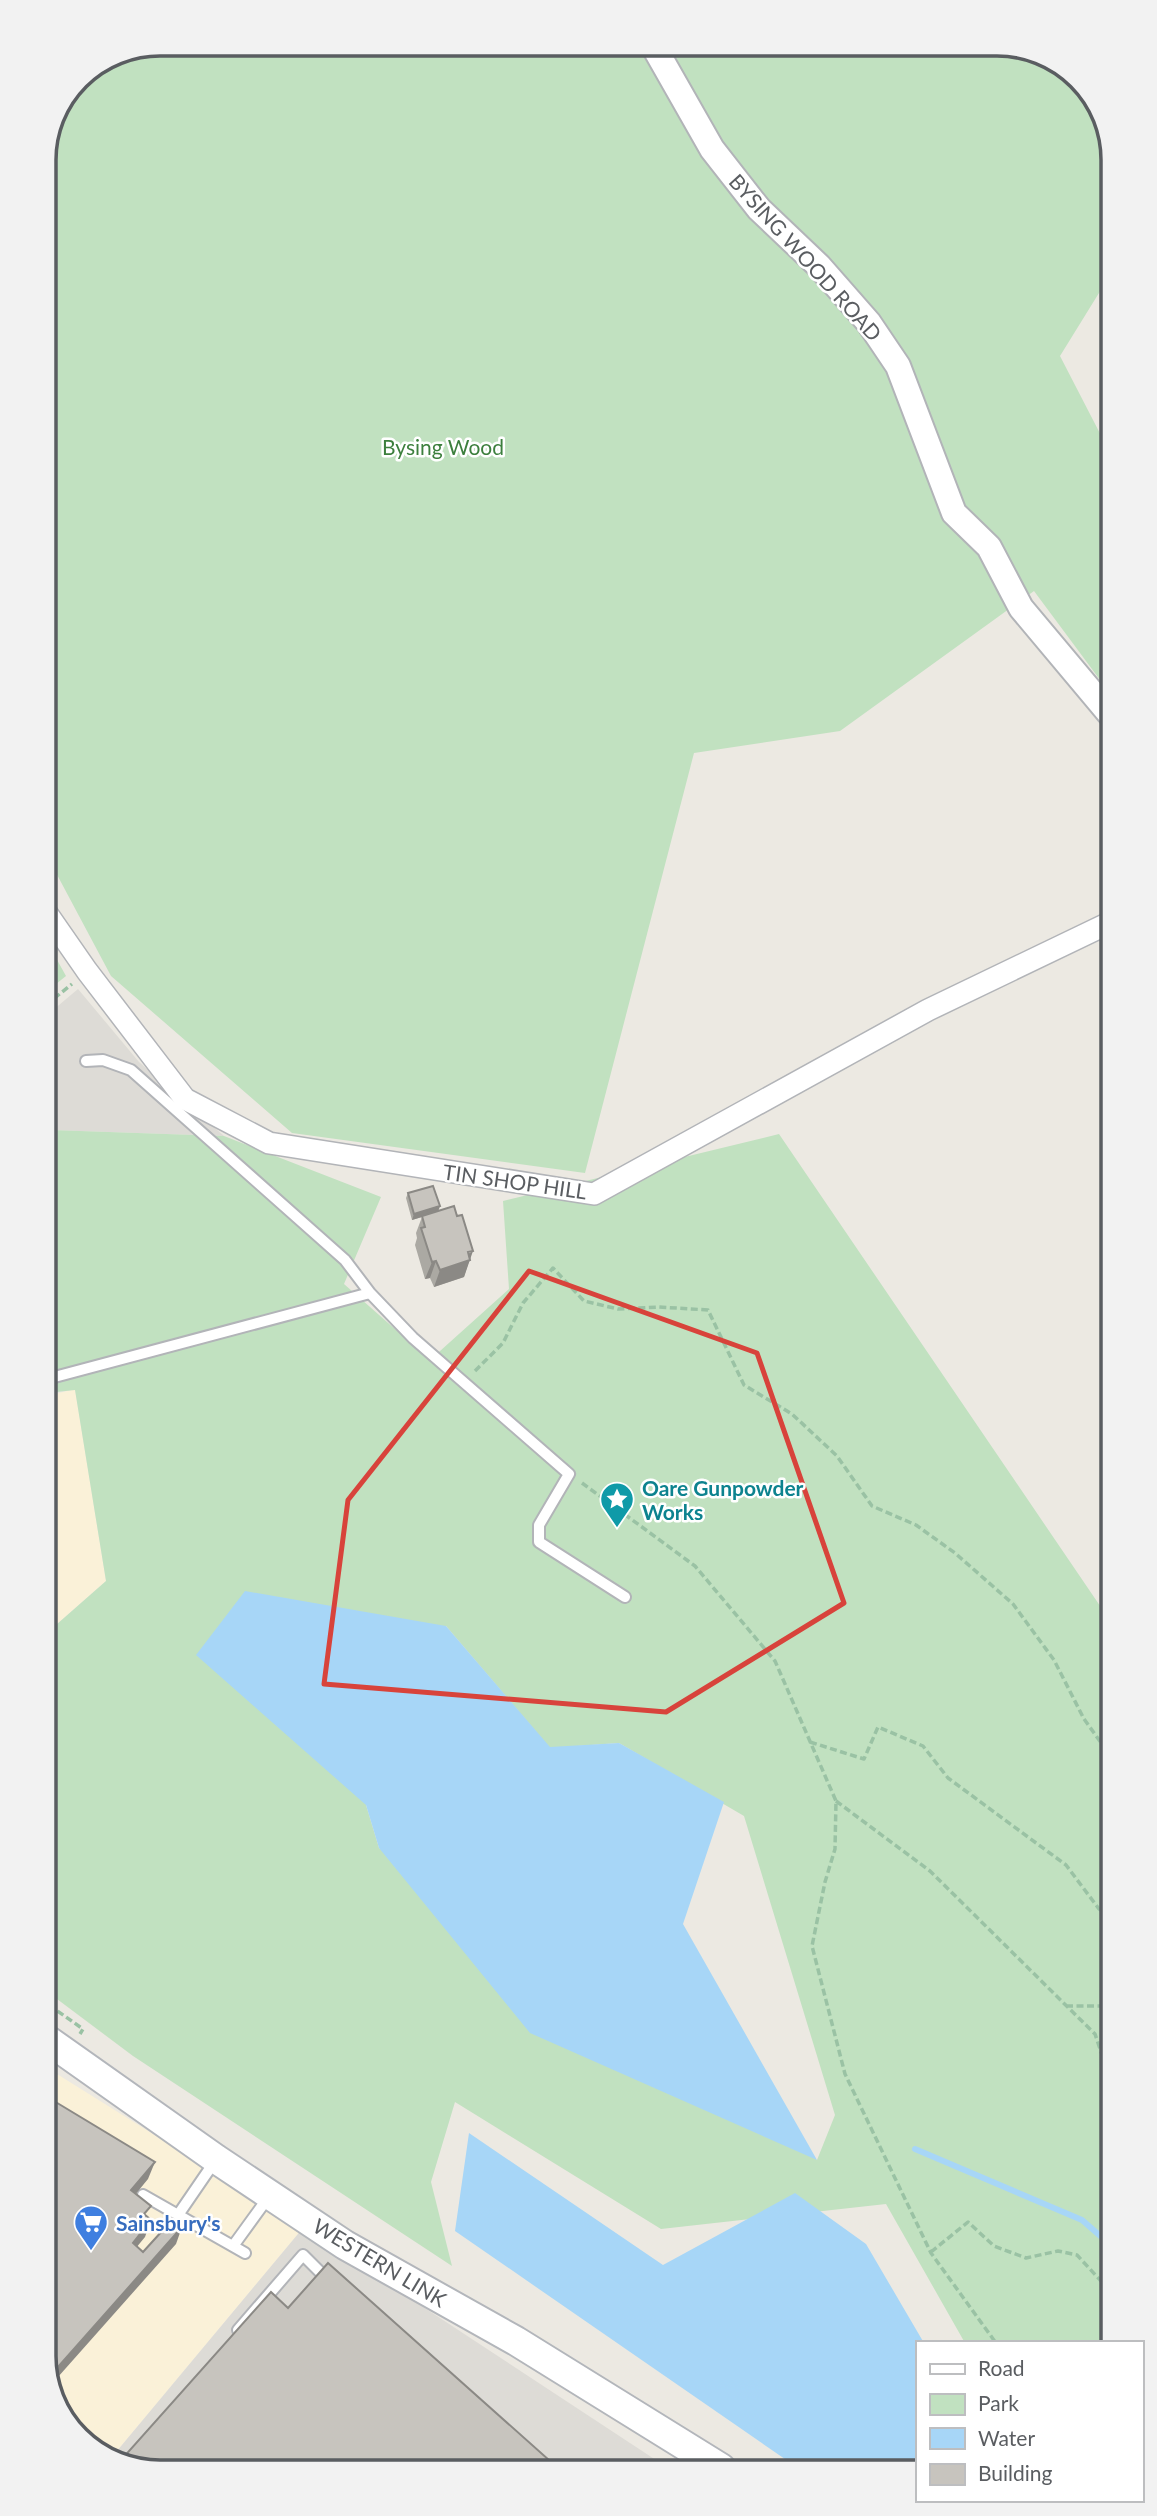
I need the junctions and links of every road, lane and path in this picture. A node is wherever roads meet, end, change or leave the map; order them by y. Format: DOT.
graph roads {
  1 [pos="659,56"];
  2 [pos="1101,703"];
  3 [pos="56,926"];
  4 [pos="1101,927"];
  5 [pos="87,971"];
  6 [pos="56,997"];
  7 [pos="86,1061"];
  8 [pos="370,1293"];
  9 [pos="56,1377"];
  10 [pos="464,1382"];
  11 [pos="569,1474"];
  12 [pos="625,1597"];
  13 [pos="810,1742"];
  14 [pos="1101,1743"];
  15 [pos="835,1801"];
  16 [pos="1101,1910"];
  17 [pos="1066,2006"];
  18 [pos="1101,2006"];
  19 [pos="56,2046"];
  20 [pos="1101,2053"];
  21 [pos="216,2159"];
  22 [pos="143,2194"];
  23 [pos="270,2194"];
  24 [pos="178,2215"];
  25 [pos="233,2246"];
  26 [pos="245,2253"];
  27 [pos="931,2253"];
  28 [pos="1101,2281"];
  29 [pos="342,2293"];
  30 [pos="231,2337"];
  31 [pos="995,2341"];
  32 [pos="708,2460"];
  1 -- 2 [label="street, BYSING WOOD ROAD"];
  3 -- 5 [label="street, TIN SHOP HILL"];
  4 -- 5 [label="street, TIN SHOP HILL"];
  5 -- 6 [label="path"];
  7 -- 8 [label="lane"];
  8 -- 9 [label="lane"];
  8 -- 10 [label="lane"];
  10 -- 11 [label="lane"];
  10 -- 14 [label="path"];
  11 -- 12 [label="lane"];
  11 -- 13 [label="path"];
  13 -- 15 [label="path"];
  13 -- 16 [label="path"];
  15 -- 17 [label="path"];
  15 -- 27 [label="path"];
  17 -- 18 [label="path"];
  17 -- 20 [label="path"];
  19 -- 21 [label="main road, WESTERN LINK"];
  21 -- 23 [label="main road, WESTERN LINK"];
  21 -- 24 [label="lane"];
  22 -- 24 [label="lane"];
  23 -- 25 [label="lane"];
  23 -- 32 [label="main road, WESTERN LINK"];
  24 -- 25 [label="lane"];
  25 -- 26 [label="lane"];
  27 -- 28 [label="path"];
  27 -- 31 [label="path"];
  29 -- 30 [label="lane"];
}
